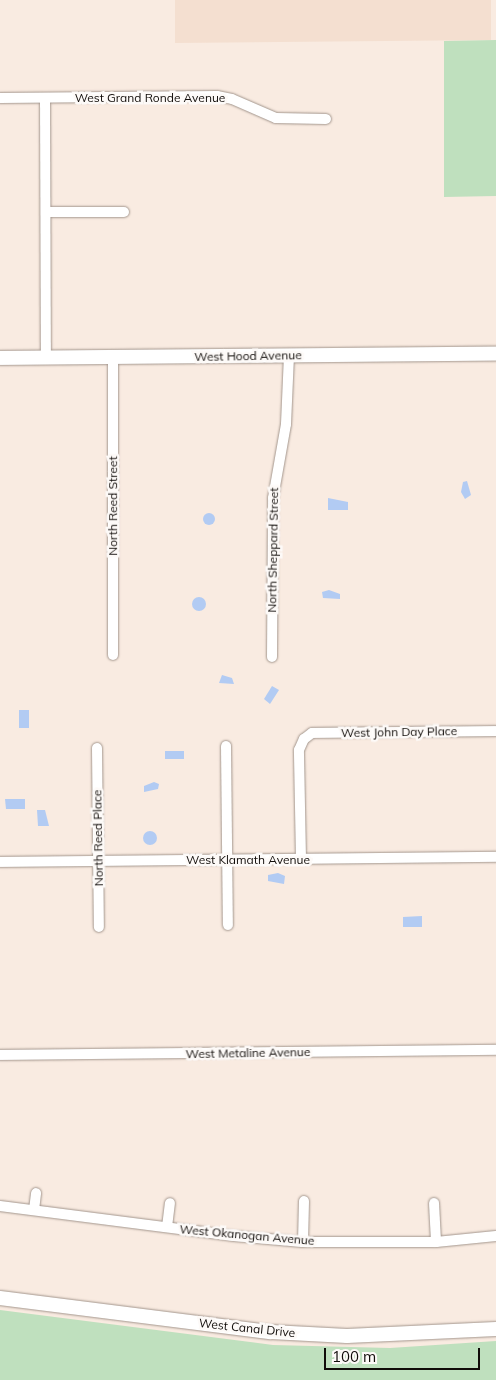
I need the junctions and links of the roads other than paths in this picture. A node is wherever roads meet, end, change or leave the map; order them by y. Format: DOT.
graph roads {
  1 [pos="0,98"];
  2 [pos="46,98"];
  3 [pos="326,119"];
  4 [pos="46,212"];
  5 [pos="124,212"];
  6 [pos="496,354"];
  7 [pos="290,356"];
  8 [pos="113,357"];
  9 [pos="0,358"];
  10 [pos="46,358"];
  11 [pos="113,656"];
  12 [pos="272,657"];
  13 [pos="496,731"];
  14 [pos="226,746"];
  15 [pos="97,748"];
  16 [pos="496,857"];
  17 [pos="301,859"];
  18 [pos="228,860"];
  19 [pos="98,861"];
  20 [pos="0,862"];
  21 [pos="228,925"];
  22 [pos="100,927"];
  23 [pos="496,1050"];
  24 [pos="0,1055"];
  25 [pos="36,1193"];
  26 [pos="304,1201"];
  27 [pos="170,1203"];
  28 [pos="434,1203"];
  29 [pos="0,1206"];
  30 [pos="34,1210"];
  31 [pos="167,1227"];
  32 [pos="496,1236"];
  33 [pos="304,1242"];
  34 [pos="436,1242"];
  35 [pos="0,1298"];
  36 [pos="496,1329"];
  1 -- 2 [label="street, West Grand Ronde Avenue"];
  2 -- 3 [label="street, West Grand Ronde Avenue"];
  2 -- 4 [label="street"];
  4 -- 5 [label="street"];
  4 -- 10 [label="street"];
  6 -- 7 [label="street, West Hood Avenue"];
  7 -- 8 [label="street, West Hood Avenue"];
  7 -- 12 [label="street, North Sheppard Street"];
  8 -- 10 [label="street, West Hood Avenue"];
  8 -- 11 [label="street, North Reed Street"];
  9 -- 10 [label="street, West Hood Avenue"];
  13 -- 17 [label="street, West John Day Place"];
  14 -- 18 [label="street"];
  15 -- 19 [label="street, North Reed Place"];
  16 -- 17 [label="street, West Klamath Avenue"];
  17 -- 18 [label="street, West Klamath Avenue"];
  18 -- 19 [label="street, West Klamath Avenue"];
  18 -- 21 [label="street"];
  19 -- 20 [label="street, West Klamath Avenue"];
  19 -- 22 [label="street, North Reed Place"];
  23 -- 24 [label="street, West Metaline Avenue"];
  25 -- 30 [label="street"];
  26 -- 33 [label="street"];
  27 -- 31 [label="street"];
  28 -- 34 [label="street"];
  29 -- 30 [label="street, West Okanogan Avenue"];
  30 -- 31 [label="street, West Okanogan Avenue"];
  31 -- 33 [label="street, West Okanogan Avenue"];
  32 -- 34 [label="street, West Okanogan Avenue"];
  33 -- 34 [label="street, West Okanogan Avenue"];
  35 -- 36 [label="street, West Canal Drive"];
}
